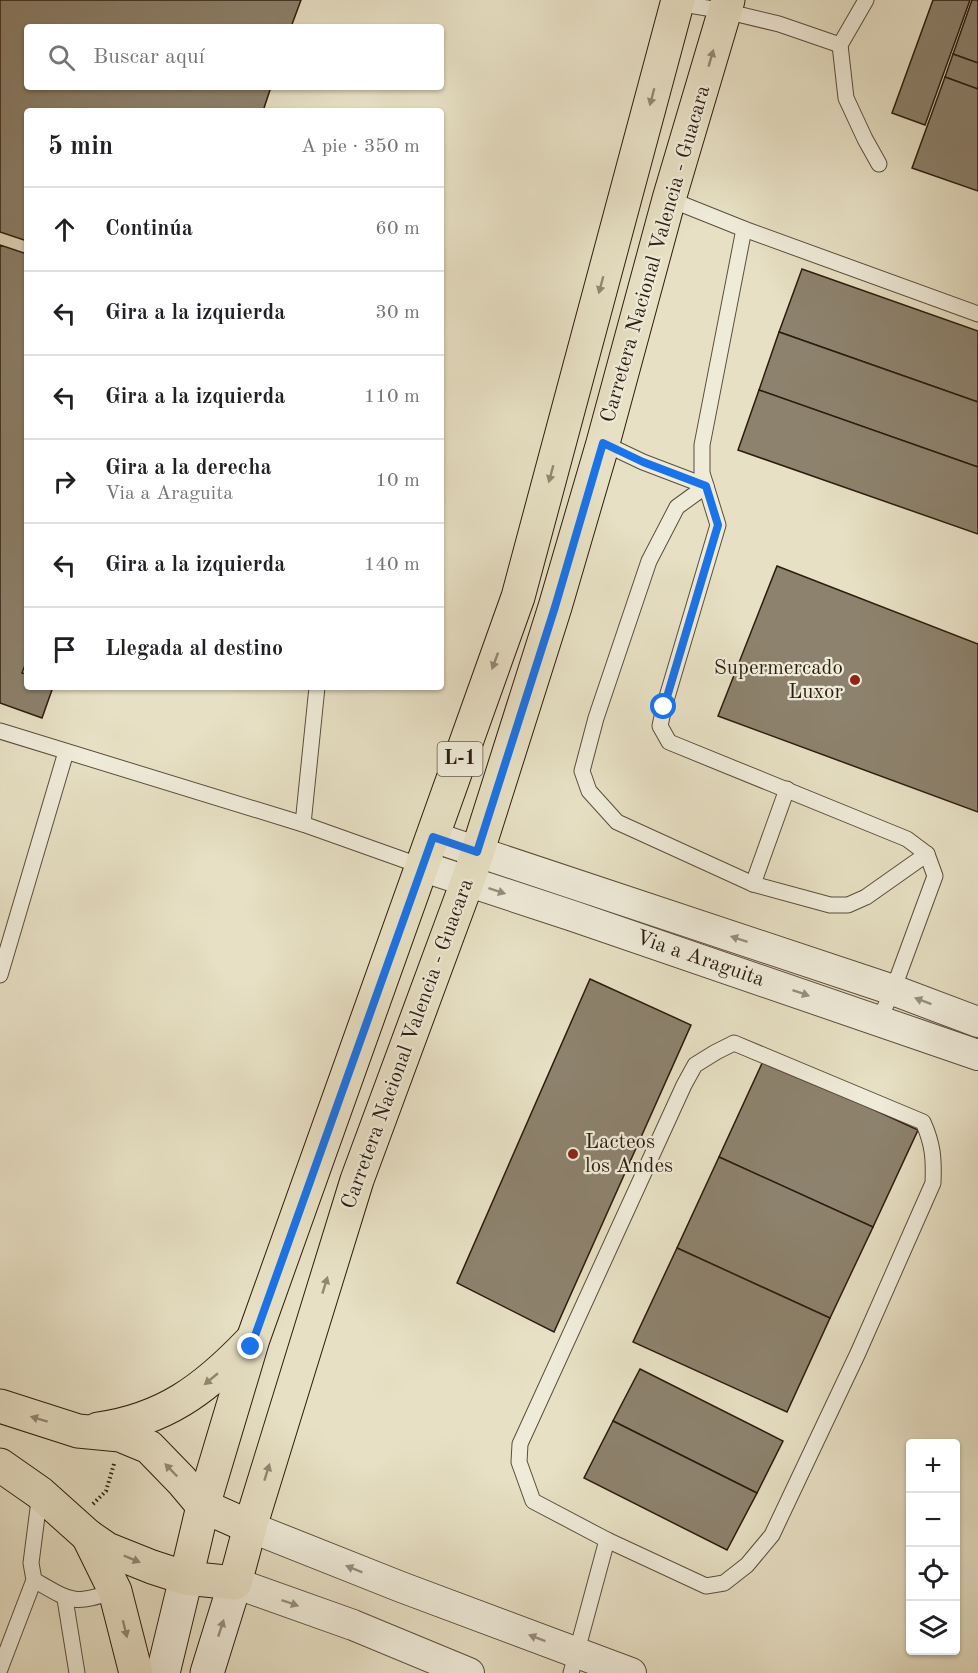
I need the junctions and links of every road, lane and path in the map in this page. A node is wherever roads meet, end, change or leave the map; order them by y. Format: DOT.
graph roads {
  1 [pos="866,0"];
  2 [pos="677,1"];
  3 [pos="726,5"];
  4 [pos="840,45"];
  5 [pos="879,164"];
  6 [pos="669,199"];
  7 [pos="744,229"];
  8 [pos="978,314"];
  9 [pos="603,443"];
  10 [pos="706,486"];
  11 [pos="317,690"];
  12 [pos="0,731"];
  13 [pos="66,752"];
  14 [pos="787,789"];
  15 [pos="303,824"];
  16 [pos="427,851"];
  17 [pos="927,854"];
  18 [pos="472,866"];
  19 [pos="753,884"];
  20 [pos="0,975"];
  21 [pos="893,990"];
  22 [pos="879,1020"];
  23 [pos="978,1022"];
  24 [pos="978,1055"];
  25 [pos="253,1339"];
  26 [pos="0,1407"];
  27 [pos="78,1431"];
  28 [pos="120,1435"];
  29 [pos="0,1465"];
  30 [pos="40,1493"];
  31 [pos="203,1506"];
  32 [pos="250,1527"];
  33 [pos="80,1529"];
  34 [pos="607,1540"];
  35 [pos="186,1578"];
  36 [pos="33,1580"];
  37 [pos="235,1583"];
  38 [pos="115,1591"];
  39 [pos="65,1599"];
  40 [pos="574,1663"];
  41 [pos="0,1669"];
  42 [pos="77,1673"];
  43 [pos="136,1673"];
  44 [pos="163,1673"];
  45 [pos="207,1673"];
  46 [pos="469,1673"];
  47 [pos="631,1673"];
  1 -- 4 [label="lane"];
  2 -- 3 [label="lane"];
  2 -- 16 [label="main road, Carretera Nacional Valencia - Guacara / L-1, one-way"];
  3 -- 4 [label="lane"];
  6 -- 3 [label="main road, Carretera Nacional Valencia - Guacara / L-1, one-way"];
  4 -- 5 [label="lane"];
  6 -- 7 [label="lane"];
  6 -- 9 [label="main road, Carretera Nacional Valencia - Guacara / L-1"];
  7 -- 8 [label="lane"];
  7 -- 10 [label="lane"];
  9 -- 10 [label="lane"];
  9 -- 18 [label="main road, Carretera Nacional Valencia - Guacara / L-1"];
  10 -- 14 [label="lane"];
  10 -- 19 [label="lane"];
  11 -- 15 [label="lane"];
  12 -- 13 [label="lane"];
  13 -- 15 [label="lane"];
  13 -- 20 [label="lane"];
  14 -- 17 [label="lane"];
  14 -- 19 [label="lane"];
  15 -- 16 [label="lane"];
  16 -- 18 [label="street, Via a Araguita"];
  16 -- 25 [label="main road, Carretera Nacional Valencia - Guacara / L-1"];
  17 -- 19 [label="lane"];
  17 -- 21 [label="lane"];
  21 -- 18 [label="street, Via a Araguita, one-way"];
  18 -- 22 [label="street, Via a Araguita, one-way"];
  32 -- 18 [label="main road, Carretera Nacional Valencia - Guacara / L-1, one-way"];
  21 -- 22 [label="lane"];
  23 -- 21 [label="street, Via a Araguita, one-way"];
  22 -- 24 [label="street, Via a Araguita"];
  25 -- 27 [label="main road, one-way"];
  25 -- 31 [label="main road, Carretera Nacional Valencia - Guacara / L-1"];
  27 -- 26 [label="main road, one-way"];
  27 -- 28 [label="main road"];
  31 -- 28 [label="main road, one-way"];
  28 -- 33 [label="path"];
  29 -- 30 [label="main road"];
  30 -- 33 [label="main road"];
  30 -- 36 [label="lane"];
  31 -- 32 [label="main road"];
  31 -- 35 [label="main road, Carretera Nacional Valencia - Guacara / L-1"];
  32 -- 37 [label="main road, Carretera Nacional Valencia - Guacara / L-1"];
  40 -- 32 [label="street, one-way"];
  33 -- 35 [label="main road, one-way"];
  33 -- 38 [label="main road"];
  34 -- 34 [label="lane"];
  34 -- 40 [label="lane"];
  35 -- 37 [label="main road"];
  35 -- 44 [label="main road, Carretera Nacional Valencia - Guacara / L-1"];
  36 -- 39 [label="lane"];
  36 -- 41 [label="lane"];
  45 -- 37 [label="main road, Carretera Nacional Valencia - Guacara / L-1, one-way"];
  37 -- 46 [label="street, one-way"];
  38 -- 39 [label="lane"];
  38 -- 43 [label="main road, one-way"];
  39 -- 42 [label="lane"];
  40 -- 47 [label="street"];
}
